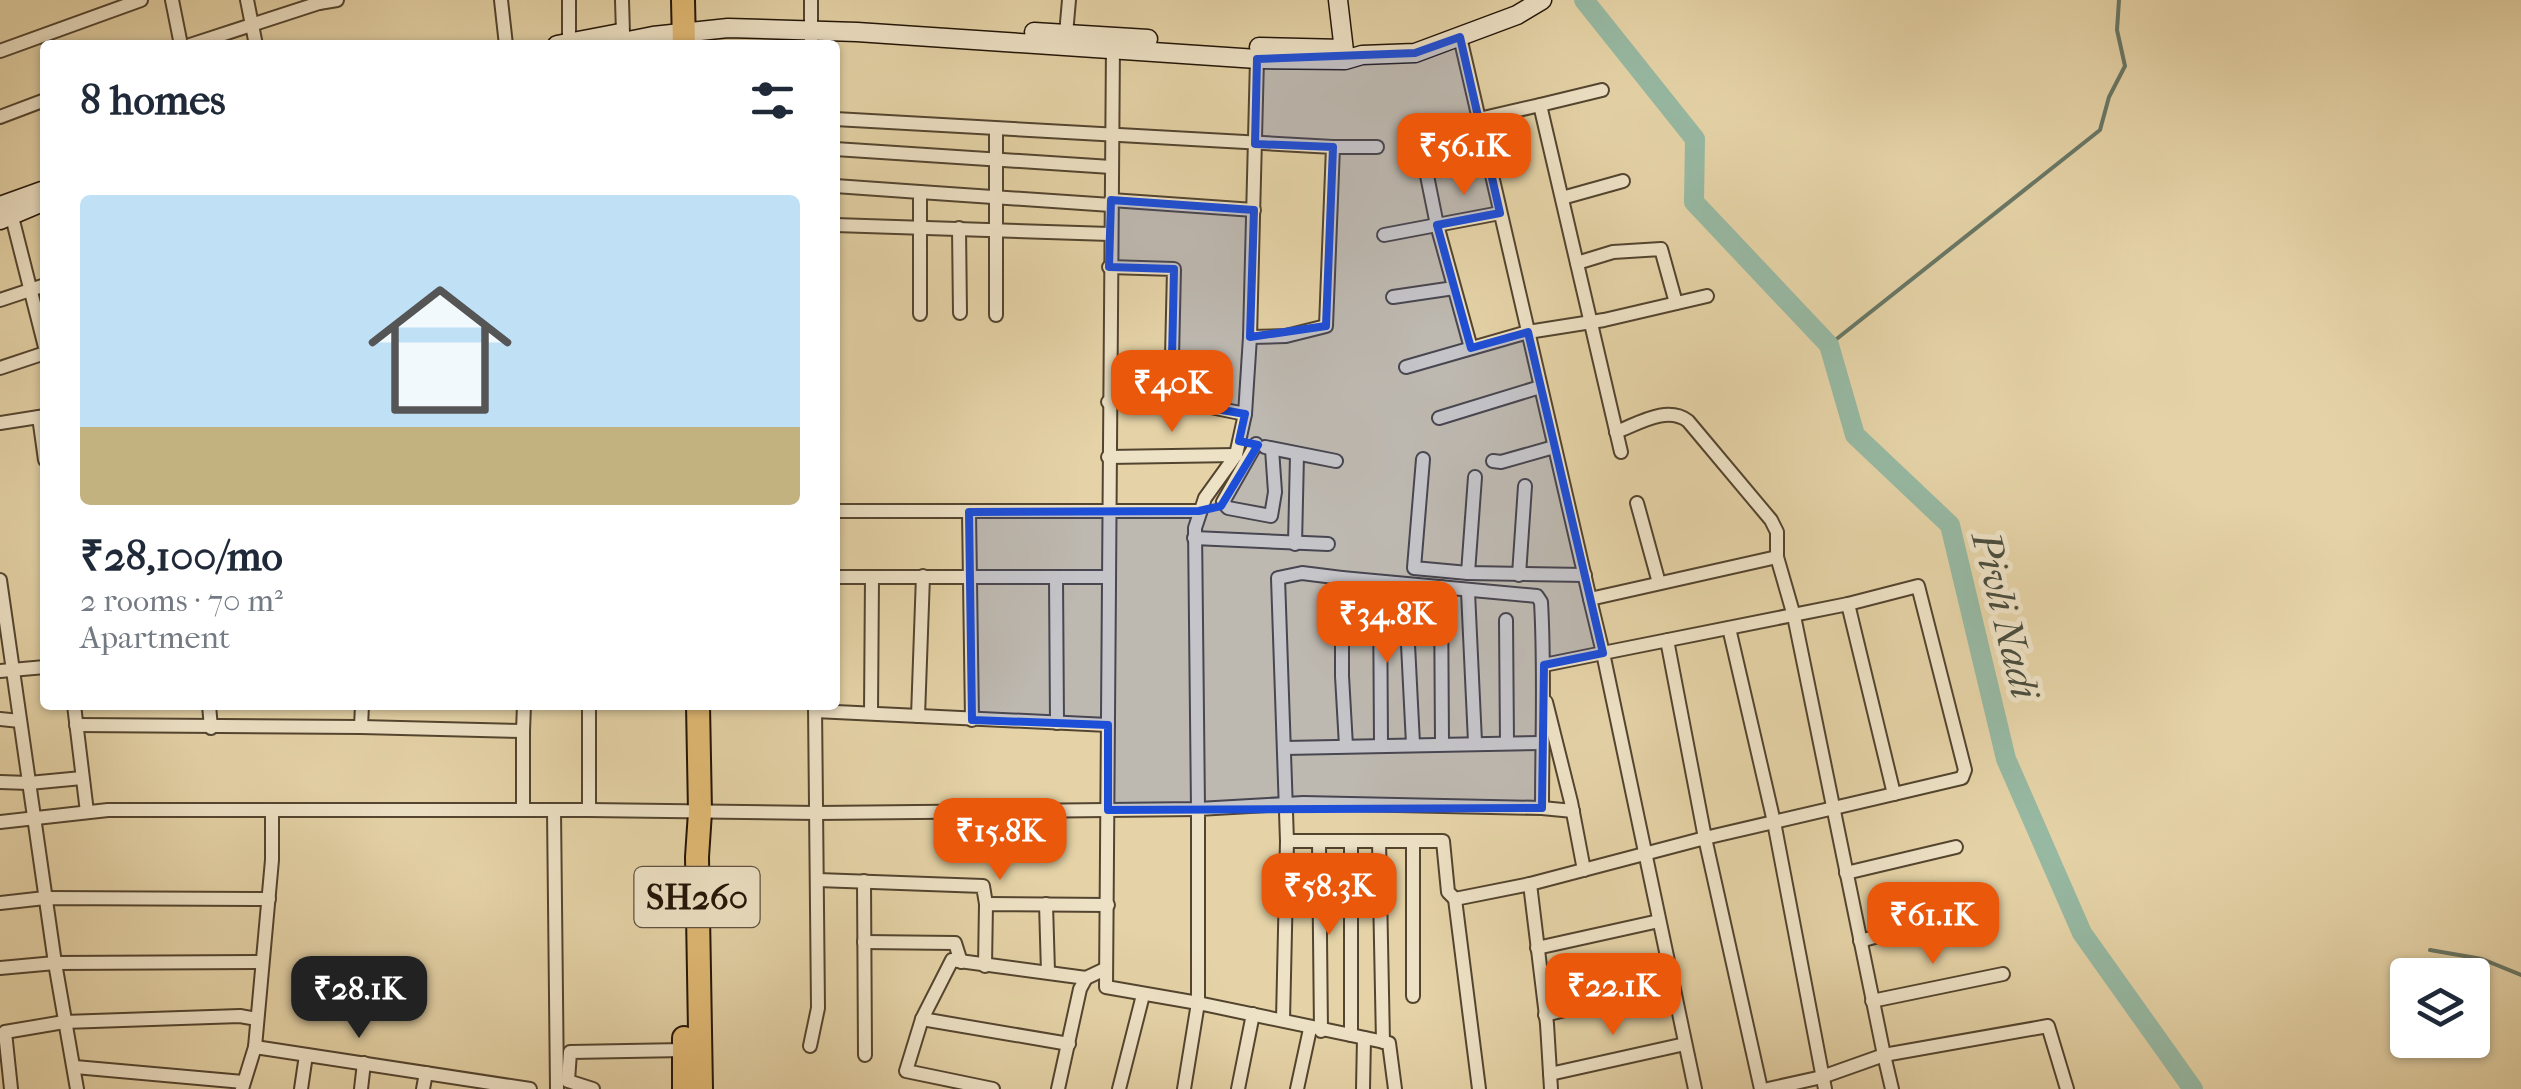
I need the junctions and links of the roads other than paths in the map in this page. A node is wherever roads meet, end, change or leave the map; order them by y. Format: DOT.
graph roads {
  1 [pos="142,0"];
  2 [pos="172,0"];
  3 [pos="248,0"];
  4 [pos="338,0"];
  5 [pos="501,0"];
  6 [pos="569,0"];
  7 [pos="622,0"];
  8 [pos="1069,0"];
  9 [pos="1338,0"];
  10 [pos="1542,0"];
  11 [pos="319,2"];
  12 [pos="252,24"];
  13 [pos="811,24"];
  14 [pos="689,25"];
  15 [pos="1066,34"];
  16 [pos="1460,37"];
  17 [pos="180,40"];
  18 [pos="205,40"];
  19 [pos="255,40"];
  20 [pos="505,40"];
  21 [pos="564,40"];
  22 [pos="620,40"];
  23 [pos="624,40"];
  24 [pos="1113,43"];
  25 [pos="0,51"];
  26 [pos="1350,54"];
  27 [pos="1256,59"];
  28 [pos="1602,90"];
  29 [pos="40,102"];
  30 [pos="1540,105"];
  31 [pos="0,117"];
  32 [pos="840,119"];
  33 [pos="1479,119"];
  34 [pos="996,129"];
  35 [pos="1112,135"];
  36 [pos="1254,144"];
  37 [pos="1333,146"];
  38 [pos="1421,146"];
  39 [pos="1377,147"];
  40 [pos="840,148"];
  41 [pos="995,160"];
  42 [pos="1111,167"];
  43 [pos="1623,182"];
  44 [pos="840,186"];
  45 [pos="40,192"];
  46 [pos="920,192"];
  47 [pos="994,196"];
  48 [pos="1562,198"];
  49 [pos="40,202"];
  50 [pos="1111,202"];
  51 [pos="1254,210"];
  52 [pos="5,211"];
  53 [pos="1500,213"];
  54 [pos="840,225"];
  55 [pos="920,226"];
  56 [pos="1437,226"];
  57 [pos="959,228"];
  58 [pos="997,231"];
  59 [pos="1110,234"];
  60 [pos="1384,235"];
  61 [pos="1578,263"];
  62 [pos="1109,267"];
  63 [pos="39,287"];
  64 [pos="1454,288"];
  65 [pos="1707,296"];
  66 [pos="1394,297"];
  67 [pos="0,300"];
  68 [pos="1676,303"];
  69 [pos="960,313"];
  70 [pos="920,314"];
  71 [pos="996,316"];
  72 [pos="1593,322"];
  73 [pos="1528,332"];
  74 [pos="1250,337"];
  75 [pos="1471,348"];
  76 [pos="40,352"];
  77 [pos="1406,367"];
  78 [pos="0,368"];
  79 [pos="1540,387"];
  80 [pos="1171,401"];
  81 [pos="1108,402"];
  82 [pos="1245,414"];
  83 [pos="40,417"];
  84 [pos="1439,418"];
  85 [pos="0,422"];
  86 [pos="1616,432"];
  87 [pos="1256,444"];
  88 [pos="1554,447"];
  89 [pos="1238,448"];
  90 [pos="1272,449"];
  91 [pos="1621,452"];
  92 [pos="1297,455"];
  93 [pos="1108,457"];
  94 [pos="1424,459"];
  95 [pos="1336,461"];
  96 [pos="1494,461"];
  97 [pos="1475,477"];
  98 [pos="1525,486"];
  99 [pos="1223,502"];
  100 [pos="1636,503"];
  101 [pos="1201,508"];
  102 [pos="840,510"];
  103 [pos="969,512"];
  104 [pos="1107,512"];
  105 [pos="1194,538"];
  106 [pos="1295,544"];
  107 [pos="1328,544"];
  108 [pos="1777,557"];
  109 [pos="1468,573"];
  110 [pos="1520,575"];
  111 [pos="1585,575"];
  112 [pos="922,576"];
  113 [pos="971,576"];
  114 [pos="840,577"];
  115 [pos="872,577"];
  116 [pos="1056,577"];
  117 [pos="1108,577"];
  118 [pos="1342,578"];
  119 [pos="0,580"];
  120 [pos="1659,583"];
  121 [pos="1380,584"];
  122 [pos="1405,585"];
  123 [pos="1441,586"];
  124 [pos="1468,592"];
  125 [pos="1590,598"];
  126 [pos="1848,604"];
  127 [pos="1794,616"];
  128 [pos="1506,620"];
  129 [pos="1729,628"];
  130 [pos="1667,640"];
  131 [pos="1603,652"];
  132 [pos="1544,664"];
  133 [pos="40,668"];
  134 [pos="7,671"];
  135 [pos="1541,691"];
  136 [pos="74,710"];
  137 [pos="210,710"];
  138 [pos="362,710"];
  139 [pos="524,710"];
  140 [pos="589,710"];
  141 [pos="686,710"];
  142 [pos="698,710"];
  143 [pos="815,710"];
  144 [pos="840,710"];
  145 [pos="871,712"];
  146 [pos="918,716"];
  147 [pos="0,719"];
  148 [pos="972,720"];
  149 [pos="20,722"];
  150 [pos="1057,723"];
  151 [pos="76,725"];
  152 [pos="1108,725"];
  153 [pos="361,727"];
  154 [pos="211,728"];
  155 [pos="523,731"];
  156 [pos="1475,742"];
  157 [pos="1442,743"];
  158 [pos="1507,743"];
  159 [pos="1413,744"];
  160 [pos="1542,744"];
  161 [pos="1382,745"];
  162 [pos="1346,746"];
  163 [pos="1285,748"];
  164 [pos="82,778"];
  165 [pos="0,782"];
  166 [pos="29,784"];
  167 [pos="1894,794"];
  168 [pos="1286,805"];
  169 [pos="1542,808"];
  170 [pos="1833,808"];
  171 [pos="523,809"];
  172 [pos="1198,809"];
  173 [pos="272,810"];
  174 [pos="554,810"];
  175 [pos="588,810"];
  176 [pos="1108,810"];
  177 [pos="1573,811"];
  178 [pos="88,812"];
  179 [pos="693,812"];
  180 [pos="817,813"];
  181 [pos="34,819"];
  182 [pos="0,822"];
  183 [pos="1774,822"];
  184 [pos="1705,838"];
  185 [pos="1286,841"];
  186 [pos="1320,841"];
  187 [pos="1350,841"];
  188 [pos="1380,841"];
  189 [pos="1413,841"];
  190 [pos="1956,848"];
  191 [pos="1645,854"];
  192 [pos="1584,870"];
  193 [pos="1846,873"];
  194 [pos="818,880"];
  195 [pos="864,881"];
  196 [pos="1530,884"];
  197 [pos="46,898"];
  198 [pos="269,899"];
  199 [pos="1456,899"];
  200 [pos="0,903"];
  201 [pos="986,904"];
  202 [pos="1046,904"];
  203 [pos="1108,905"];
  204 [pos="1969,911"];
  205 [pos="1659,920"];
  206 [pos="1860,941"];
  207 [pos="864,942"];
  208 [pos="1538,948"];
  209 [pos="262,962"];
  210 [pos="960,962"];
  211 [pos="55,963"];
  212 [pos="985,966"];
  213 [pos="0,968"];
  214 [pos="1105,970"];
  215 [pos="1048,972"];
  216 [pos="2003,974"];
  217 [pos="1086,978"];
  218 [pos="1672,982"];
  219 [pos="1143,995"];
  220 [pos="1413,996"];
  221 [pos="1872,1001"];
  222 [pos="1198,1003"];
  223 [pos="1253,1014"];
  224 [pos="1546,1014"];
  225 [pos="257,1019"];
  226 [pos="922,1019"];
  227 [pos="1282,1020"];
  228 [pos="64,1022"];
  229 [pos="1316,1030"];
  230 [pos="2,1032"];
  231 [pos="1357,1037"];
  232 [pos="1383,1042"];
  233 [pos="1069,1044"];
  234 [pos="1685,1044"];
  235 [pos="810,1046"];
  236 [pos="256,1047"];
  237 [pos="684,1050"];
  238 [pos="306,1055"];
  239 [pos="864,1055"];
  240 [pos="1884,1055"];
  241 [pos="364,1064"];
  242 [pos="75,1067"];
  243 [pos="426,1073"];
  244 [pos="1550,1082"];
  245 [pos="1823,1083"];
  246 [pos="480,1085"];
  247 [pos="243,1086"];
  248 [pos="11,1089"];
  249 [pos="77,1089"];
  250 [pos="301,1089"];
  251 [pos="360,1089"];
  252 [pos="424,1089"];
  253 [pos="530,1089"];
  254 [pos="556,1089"];
  255 [pos="593,1089"];
  256 [pos="684,1089"];
  257 [pos="701,1089"];
  258 [pos="993,1089"];
  259 [pos="1058,1089"];
  260 [pos="1119,1089"];
  261 [pos="1184,1089"];
  262 [pos="1238,1089"];
  263 [pos="1297,1089"];
  264 [pos="1363,1089"];
  265 [pos="1395,1089"];
  266 [pos="1478,1089"];
  267 [pos="1694,1089"];
  268 [pos="1765,1089"];
  269 [pos="1892,1089"];
  270 [pos="2067,1089"];
  1 -- 25 [label="street"];
  2 -- 17 [label="street"];
  3 -- 12 [label="street"];
  4 -- 11 [label="street"];
  5 -- 20 [label="street"];
  6 -- 21 [label="street"];
  7 -- 22 [label="street"];
  8 -- 15 [label="street"];
  9 -- 26 [label="main road"];
  10 -- 16 [label="main road"];
  11 -- 12 [label="street"];
  12 -- 18 [label="street"];
  12 -- 19 [label="street"];
  13 -- 14 [label="main road"];
  13 -- 15 [label="main road"];
  13 -- 24 [label="main road"];
  14 -- 23 [label="main road"];
  15 -- 24 [label="main road"];
  16 -- 26 [label="main road"];
  16 -- 33 [label="street"];
  24 -- 26 [label="main road"];
  24 -- 27 [label="main road"];
  24 -- 35 [label="street"];
  26 -- 27 [label="main road"];
  27 -- 36 [label="street"];
  28 -- 30 [label="street"];
  29 -- 31 [label="street"];
  30 -- 33 [label="street"];
  30 -- 48 [label="street"];
  32 -- 34 [label="street"];
  33 -- 53 [label="street"];
  34 -- 35 [label="street"];
  34 -- 41 [label="street"];
  35 -- 36 [label="street"];
  35 -- 42 [label="street"];
  36 -- 37 [label="street"];
  36 -- 51 [label="street"];
  37 -- 39 [label="street"];
  37 -- 74 [label="street"];
  38 -- 56 [label="street"];
  40 -- 41 [label="street"];
  41 -- 42 [label="street"];
  41 -- 47 [label="street"];
  42 -- 50 [label="street"];
  43 -- 48 [label="street"];
  44 -- 46 [label="street"];
  45 -- 52 [label="main road"];
  46 -- 47 [label="street"];
  46 -- 55 [label="street"];
  47 -- 50 [label="street"];
  47 -- 58 [label="street"];
  48 -- 61 [label="street"];
  49 -- 52 [label="main road"];
  50 -- 51 [label="street"];
  50 -- 59 [label="street"];
  51 -- 74 [label="street"];
  52 -- 63 [label="street"];
  53 -- 56 [label="street"];
  53 -- 73 [label="street"];
  54 -- 55 [label="street"];
  55 -- 57 [label="street"];
  55 -- 70 [label="street"];
  56 -- 60 [label="street"];
  56 -- 64 [label="street"];
  57 -- 58 [label="street"];
  57 -- 69 [label="street"];
  58 -- 59 [label="street"];
  58 -- 71 [label="street"];
  59 -- 62 [label="street"];
  61 -- 68 [label="street"];
  61 -- 72 [label="street"];
  62 -- 80 [label="street"];
  62 -- 81 [label="street"];
  63 -- 67 [label="street"];
  64 -- 66 [label="street"];
  64 -- 75 [label="street"];
  65 -- 68 [label="street"];
  68 -- 72 [label="street"];
  72 -- 73 [label="street"];
  72 -- 86 [label="street"];
  73 -- 75 [label="street"];
  73 -- 79 [label="street"];
  74 -- 82 [label="street"];
  75 -- 77 [label="street"];
  76 -- 78 [label="street"];
  79 -- 84 [label="street"];
  79 -- 88 [label="street"];
  80 -- 81 [label="street"];
  80 -- 82 [label="street"];
  81 -- 93 [label="street"];
  82 -- 89 [label="street"];
  83 -- 85 [label="street"];
  86 -- 91 [label="street"];
  86 -- 108 [label="street"];
  87 -- 89 [label="street"];
  87 -- 90 [label="street"];
  87 -- 99 [label="street"];
  88 -- 96 [label="street"];
  88 -- 111 [label="street"];
  89 -- 93 [label="street"];
  89 -- 101 [label="street"];
  90 -- 92 [label="street"];
  90 -- 99 [label="street"];
  92 -- 95 [label="street"];
  92 -- 106 [label="street"];
  93 -- 104 [label="street"];
  94 -- 109 [label="street"];
  97 -- 109 [label="street"];
  98 -- 110 [label="street"];
  99 -- 101 [label="street"];
  100 -- 120 [label="street"];
  101 -- 104 [label="street"];
  101 -- 105 [label="street"];
  102 -- 103 [label="street"];
  103 -- 104 [label="street"];
  103 -- 113 [label="street"];
  104 -- 117 [label="street"];
  105 -- 106 [label="street"];
  105 -- 172 [label="street"];
  106 -- 107 [label="street"];
  108 -- 120 [label="street"];
  108 -- 127 [label="street"];
  109 -- 110 [label="street"];
  110 -- 111 [label="street"];
  111 -- 125 [label="street"];
  112 -- 113 [label="street"];
  112 -- 115 [label="street"];
  112 -- 146 [label="street"];
  113 -- 116 [label="street"];
  113 -- 148 [label="street"];
  114 -- 115 [label="street"];
  115 -- 145 [label="street"];
  116 -- 117 [label="street"];
  116 -- 150 [label="street"];
  117 -- 152 [label="street"];
  118 -- 121 [label="street"];
  118 -- 162 [label="street"];
  118 -- 163 [label="street"];
  119 -- 134 [label="street"];
  120 -- 125 [label="street"];
  121 -- 122 [label="street"];
  121 -- 161 [label="street"];
  122 -- 123 [label="street"];
  122 -- 159 [label="street"];
  123 -- 124 [label="street"];
  123 -- 157 [label="street"];
  124 -- 132 [label="street"];
  124 -- 156 [label="street"];
  125 -- 131 [label="street"];
  126 -- 127 [label="street"];
  126 -- 167 [label="street"];
  126 -- 167 [label="street"];
  127 -- 129 [label="street"];
  127 -- 170 [label="street"];
  128 -- 158 [label="street"];
  129 -- 130 [label="street"];
  129 -- 183 [label="street"];
  130 -- 131 [label="street"];
  130 -- 184 [label="street"];
  131 -- 132 [label="street"];
  131 -- 191 [label="street"];
  132 -- 135 [label="street"];
  133 -- 134 [label="street"];
  134 -- 149 [label="street"];
  135 -- 160 [label="street"];
  135 -- 177 [label="street"];
  136 -- 151 [label="street"];
  137 -- 154 [label="street"];
  138 -- 153 [label="street"];
  139 -- 155 [label="street"];
  140 -- 175 [label="street"];
  141 -- 179 [label="highway"];
  142 -- 179 [label="highway, SH260"];
  143 -- 180 [label="street"];
  144 -- 145 [label="street"];
  145 -- 146 [label="street"];
  146 -- 148 [label="street"];
  147 -- 149 [label="street"];
  148 -- 150 [label="street"];
  149 -- 166 [label="street"];
  150 -- 152 [label="street"];
  151 -- 154 [label="street"];
  151 -- 164 [label="street"];
  152 -- 176 [label="street"];
  153 -- 154 [label="street"];
  153 -- 155 [label="street"];
  155 -- 171 [label="street"];
  156 -- 157 [label="street"];
  156 -- 158 [label="street"];
  157 -- 159 [label="street"];
  158 -- 160 [label="street"];
  159 -- 161 [label="street"];
  160 -- 169 [label="street"];
  161 -- 162 [label="street"];
  162 -- 163 [label="street"];
  163 -- 168 [label="street"];
  164 -- 166 [label="street"];
  164 -- 178 [label="street"];
  165 -- 166 [label="street"];
  166 -- 181 [label="street"];
  167 -- 170 [label="street"];
  168 -- 169 [label="street"];
  168 -- 172 [label="street"];
  168 -- 185 [label="street"];
  169 -- 177 [label="street"];
  170 -- 183 [label="street"];
  170 -- 193 [label="street"];
  171 -- 173 [label="street"];
  171 -- 174 [label="street"];
  172 -- 176 [label="street"];
  172 -- 222 [label="street"];
  173 -- 178 [label="street"];
  173 -- 198 [label="street"];
  174 -- 175 [label="street"];
  174 -- 254 [label="street"];
  175 -- 179 [label="street"];
  176 -- 180 [label="street"];
  176 -- 203 [label="street"];
  177 -- 192 [label="street"];
  178 -- 181 [label="street"];
  179 -- 180 [label="street"];
  179 -- 237 [label="highway"];
  179 -- 257 [label="highway, SH260"];
  180 -- 194 [label="street"];
  181 -- 182 [label="street"];
  181 -- 197 [label="street"];
  183 -- 184 [label="street"];
  183 -- 245 [label="street"];
  184 -- 191 [label="street"];
  184 -- 268 [label="street"];
  185 -- 186 [label="street"];
  185 -- 227 [label="street"];
  186 -- 187 [label="street"];
  186 -- 229 [label="street"];
  187 -- 188 [label="street"];
  187 -- 231 [label="street"];
  188 -- 189 [label="street"];
  188 -- 232 [label="street"];
  189 -- 199 [label="street"];
  189 -- 220 [label="street"];
  190 -- 193 [label="street"];
  191 -- 192 [label="street"];
  191 -- 205 [label="street"];
  192 -- 196 [label="street"];
  193 -- 206 [label="street"];
  194 -- 195 [label="street"];
  194 -- 235 [label="street"];
  195 -- 201 [label="street"];
  195 -- 207 [label="street"];
  196 -- 199 [label="street"];
  196 -- 208 [label="street"];
  197 -- 198 [label="street"];
  197 -- 200 [label="street"];
  197 -- 211 [label="street"];
  198 -- 209 [label="street"];
  199 -- 266 [label="street"];
  201 -- 202 [label="street"];
  201 -- 212 [label="street"];
  202 -- 203 [label="street"];
  202 -- 215 [label="street"];
  203 -- 214 [label="street"];
  204 -- 206 [label="street"];
  205 -- 208 [label="street"];
  205 -- 218 [label="street"];
  206 -- 221 [label="street"];
  207 -- 210 [label="street"];
  207 -- 239 [label="street"];
  208 -- 224 [label="street"];
  209 -- 211 [label="street"];
  209 -- 225 [label="street"];
  210 -- 212 [label="street"];
  210 -- 226 [label="street"];
  211 -- 213 [label="street"];
  211 -- 228 [label="street"];
  212 -- 215 [label="street"];
  214 -- 217 [label="street"];
  214 -- 219 [label="street"];
  215 -- 217 [label="street"];
  216 -- 221 [label="street"];
  217 -- 233 [label="street"];
  218 -- 224 [label="street"];
  218 -- 234 [label="street"];
  219 -- 222 [label="street"];
  219 -- 260 [label="street"];
  221 -- 240 [label="street"];
  222 -- 223 [label="street"];
  222 -- 261 [label="street"];
  223 -- 227 [label="street"];
  223 -- 262 [label="street"];
  224 -- 244 [label="street"];
  225 -- 228 [label="street"];
  225 -- 236 [label="street"];
  226 -- 233 [label="street"];
  226 -- 258 [label="street"];
  227 -- 229 [label="street"];
  228 -- 230 [label="street"];
  228 -- 242 [label="street"];
  229 -- 231 [label="street"];
  229 -- 263 [label="street"];
  230 -- 248 [label="street"];
  231 -- 232 [label="street"];
  231 -- 264 [label="street"];
  232 -- 265 [label="street"];
  233 -- 259 [label="street"];
  234 -- 244 [label="street"];
  234 -- 267 [label="street"];
  236 -- 238 [label="street"];
  236 -- 247 [label="street"];
  237 -- 255 [label="street"];
  237 -- 256 [label="highway"];
  238 -- 241 [label="street"];
  238 -- 250 [label="street"];
  240 -- 245 [label="street"];
  240 -- 269 [label="street"];
  240 -- 270 [label="street"];
  241 -- 243 [label="street"];
  241 -- 251 [label="street"];
  242 -- 247 [label="street"];
  242 -- 249 [label="street"];
  243 -- 246 [label="street"];
  243 -- 252 [label="street"];
  245 -- 268 [label="street"];
  246 -- 253 [label="street"];
}
